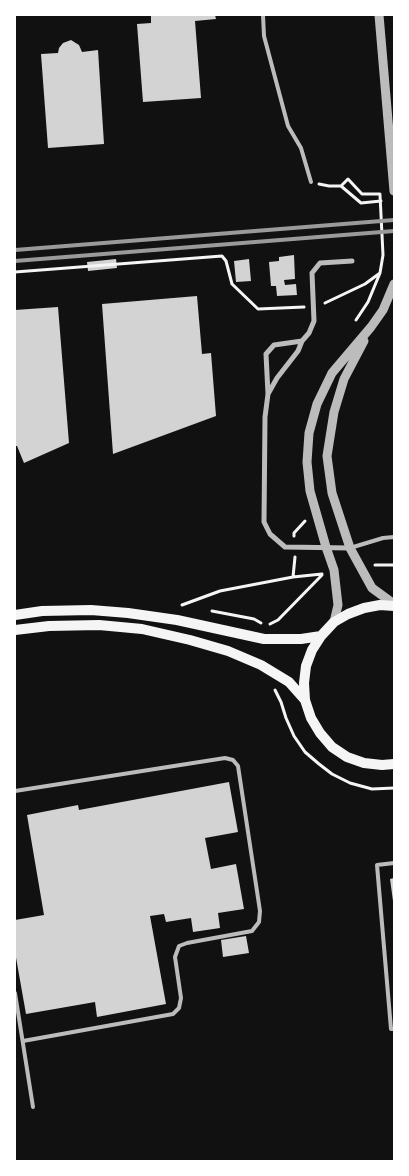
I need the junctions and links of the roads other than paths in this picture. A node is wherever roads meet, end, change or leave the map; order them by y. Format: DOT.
graph roads {
  1 [pos="264,15"];
  2 [pos="379,15"];
  3 [pos="312,182"];
  4 [pos="394,190"];
  5 [pos="352,261"];
  6 [pos="394,284"];
  7 [pos="371,327"];
  8 [pos="302,341"];
  9 [pos="268,394"];
  10 [pos="394,538"];
  11 [pos="326,547"];
  12 [pos="350,548"];
  13 [pos="394,605"];
  14 [pos="15,615"];
  15 [pos="334,622"];
  16 [pos="15,630"];
  17 [pos="321,636"];
  18 [pos="305,700"];
  19 [pos="394,764"];
  20 [pos="15,791"];
  21 [pos="394,863"];
  22 [pos="15,993"];
  23 [pos="394,1029"];
  24 [pos="23,1041"];
  25 [pos="33,1107"];
  1 -- 3 [label="lane"];
  2 -- 4 [label="street"];
  5 -- 8 [label="street"];
  6 -- 7 [label="street"];
  7 -- 11 [label="street"];
  7 -- 12 [label="street"];
  8 -- 9 [label="street"];
  8 -- 9 [label="street"];
  9 -- 11 [label="street"];
  10 -- 12 [label="lane"];
  11 -- 12 [label="street"];
  11 -- 15 [label="street"];
  12 -- 13 [label="street"];
  13 -- 15 [label="main road"];
  14 -- 17 [label="main road"];
  15 -- 17 [label="main road"];
  16 -- 18 [label="main road"];
  17 -- 18 [label="main road"];
  18 -- 19 [label="main road"];
  20 -- 24 [label="lane"];
  21 -- 23 [label="lane"];
  22 -- 24 [label="lane"];
  24 -- 25 [label="lane"];
}
